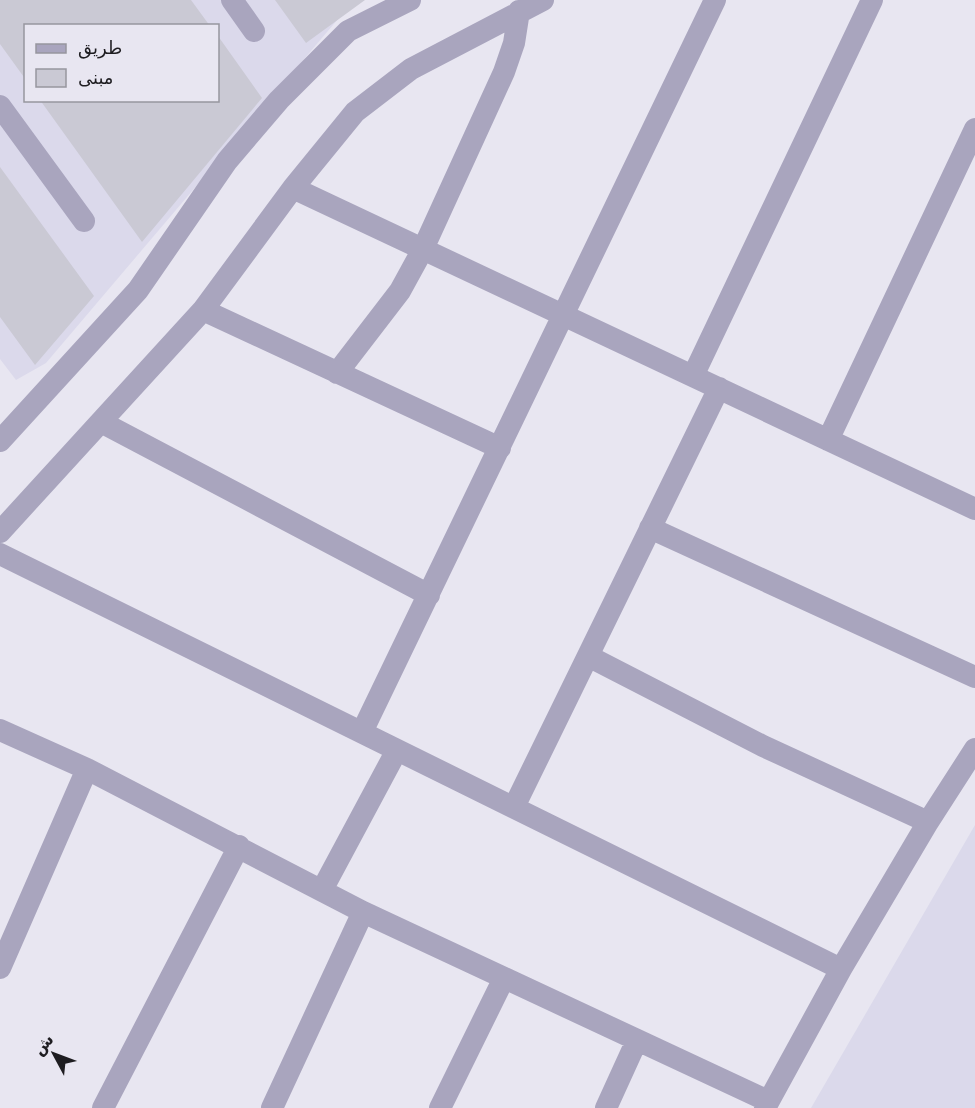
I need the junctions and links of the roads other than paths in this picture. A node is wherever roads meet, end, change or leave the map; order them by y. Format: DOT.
graph roads {
  1 [pos="232,0"];
  2 [pos="410,0"];
  3 [pos="543,0"];
  4 [pos="715,0"];
  5 [pos="872,0"];
  6 [pos="519,11"];
  7 [pos="254,31"];
  8 [pos="0,106"];
  9 [pos="975,129"];
  10 [pos="293,188"];
  11 [pos="84,221"];
  12 [pos="423,249"];
  13 [pos="203,310"];
  14 [pos="564,315"];
  15 [pos="337,373"];
  16 [pos="693,376"];
  17 [pos="719,388"];
  18 [pos="101,422"];
  19 [pos="828,440"];
  20 [pos="0,441"];
  21 [pos="500,448"];
  22 [pos="973,501"];
  23 [pos="650,528"];
  24 [pos="0,532"];
  25 [pos="0,554"];
  26 [pos="429,595"];
  27 [pos="588,656"];
  28 [pos="975,678"];
  29 [pos="0,730"];
  30 [pos="362,732"];
  31 [pos="975,749"];
  32 [pos="397,750"];
  33 [pos="87,769"];
  34 [pos="514,807"];
  35 [pos="928,822"];
  36 [pos="239,846"];
  37 [pos="322,890"];
  38 [pos="363,912"];
  39 [pos="0,968"];
  40 [pos="841,969"];
  41 [pos="504,978"];
  42 [pos="637,1040"];
  43 [pos="766,1104"];
  44 [pos="103,1108"];
  45 [pos="272,1108"];
  46 [pos="440,1108"];
  47 [pos="606,1108"];
  1 -- 7 [label="street"];
  2 -- 20 [label="street"];
  3 -- 6 [label="street"];
  4 -- 14 [label="street"];
  5 -- 16 [label="street"];
  6 -- 10 [label="street"];
  6 -- 12 [label="street"];
  8 -- 11 [label="street"];
  9 -- 19 [label="street"];
  10 -- 12 [label="street"];
  10 -- 13 [label="street"];
  12 -- 14 [label="street"];
  12 -- 15 [label="street"];
  13 -- 15 [label="street"];
  13 -- 18 [label="street"];
  14 -- 16 [label="street"];
  14 -- 21 [label="street"];
  15 -- 21 [label="street"];
  16 -- 17 [label="street"];
  17 -- 19 [label="street"];
  17 -- 23 [label="street"];
  18 -- 24 [label="street"];
  18 -- 26 [label="street"];
  19 -- 22 [label="street"];
  21 -- 26 [label="street"];
  23 -- 27 [label="street"];
  23 -- 28 [label="street"];
  25 -- 30 [label="street"];
  26 -- 30 [label="street"];
  27 -- 34 [label="street"];
  27 -- 35 [label="street"];
  29 -- 33 [label="street"];
  30 -- 32 [label="street"];
  31 -- 35 [label="street"];
  32 -- 34 [label="street"];
  32 -- 37 [label="street"];
  33 -- 36 [label="street"];
  33 -- 39 [label="street"];
  34 -- 40 [label="street"];
  35 -- 40 [label="street"];
  36 -- 37 [label="street"];
  36 -- 44 [label="street"];
  37 -- 38 [label="street"];
  38 -- 41 [label="street"];
  38 -- 45 [label="street"];
  40 -- 43 [label="street"];
  41 -- 42 [label="street"];
  41 -- 46 [label="street"];
  42 -- 43 [label="street"];
  42 -- 47 [label="street"];
}
